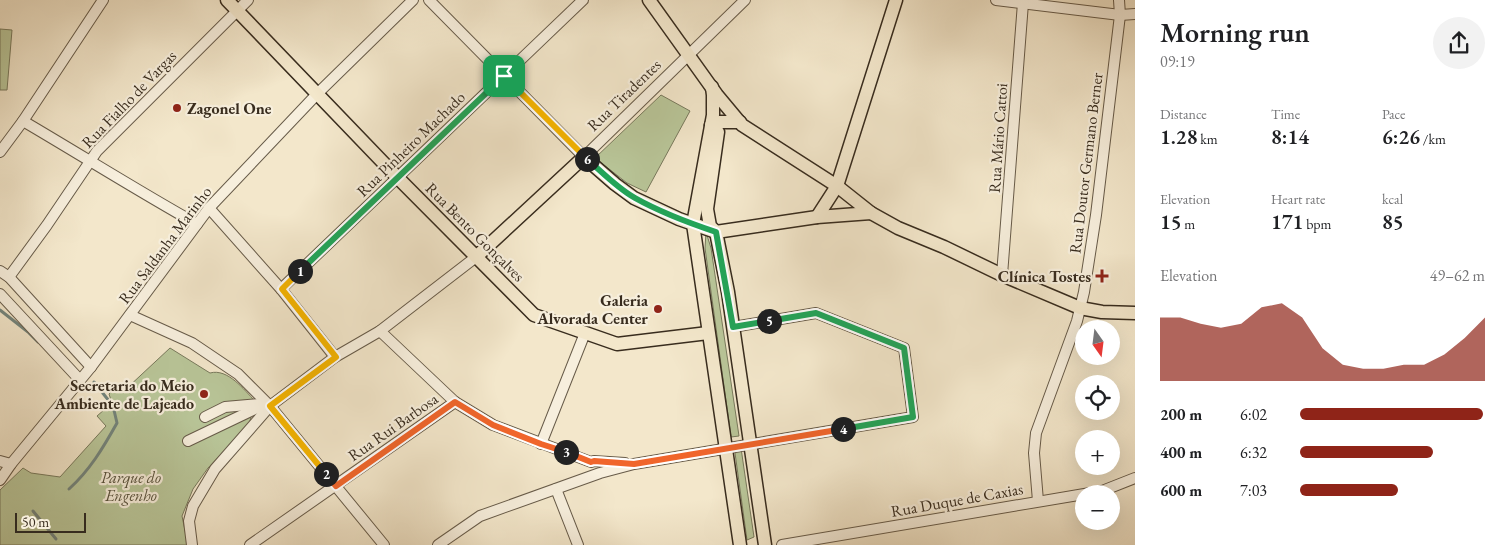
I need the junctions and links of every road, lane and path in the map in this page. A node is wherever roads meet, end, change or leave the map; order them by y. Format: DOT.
graph roads {
  1 [pos="103,0"];
  2 [pos="227,0"];
  3 [pos="248,0"];
  4 [pos="413,0"];
  5 [pos="429,0"];
  6 [pos="583,0"];
  7 [pos="649,0"];
  8 [pos="744,0"];
  9 [pos="896,0"];
  10 [pos="996,0"];
  11 [pos="1119,0"];
  12 [pos="1023,2"];
  13 [pos="238,11"];
  14 [pos="1135,14"];
  15 [pos="1120,15"];
  16 [pos="689,55"];
  17 [pos="504,76"];
  18 [pos="714,91"];
  19 [pos="318,94"];
  20 [pos="23,121"];
  21 [pos="714,121"];
  22 [pos="740,122"];
  23 [pos="0,152"];
  24 [pos="584,156"];
  25 [pos="90,160"];
  26 [pos="398,178"];
  27 [pos="837,186"];
  28 [pos="209,208"];
  29 [pos="871,213"];
  30 [pos="817,218"];
  31 [pos="197,224"];
  32 [pos="693,224"];
  33 [pos="716,232"];
  34 [pos="476,257"];
  35 [pos="0,271"];
  36 [pos="1002,275"];
  37 [pos="9,277"];
  38 [pos="282,289"];
  39 [pos="0,294"];
  40 [pos="1080,308"];
  41 [pos="1135,313"];
  42 [pos="130,315"];
  43 [pos="733,327"];
  44 [pos="380,331"];
  45 [pos="585,333"];
  46 [pos="708,333"];
  47 [pos="336,357"];
  48 [pos="92,367"];
  49 [pos="80,380"];
  50 [pos="455,402"];
  51 [pos="270,406"];
  52 [pos="205,417"];
  53 [pos="188,441"];
  54 [pos="541,444"];
  55 [pos="751,444"];
  56 [pos="726,448"];
  57 [pos="0,461"];
  58 [pos="11,464"];
  59 [pos="591,467"];
  60 [pos="1135,478"];
  61 [pos="0,480"];
  62 [pos="336,486"];
  63 [pos="556,489"];
  64 [pos="1038,501"];
  65 [pos="192,545"];
  66 [pos="250,545"];
  67 [pos="384,545"];
  68 [pos="438,545"];
  69 [pos="578,545"];
  70 [pos="740,545"];
  71 [pos="765,545"];
  72 [pos="782,545"];
  1 -- 20 [label="street"];
  2 -- 13 [label="main road, Rua Bento Gonçalves"];
  3 -- 13 [label="street, Rua Fialho de Vargas"];
  4 -- 19 [label="street, Rua Saldanha Marinho"];
  5 -- 17 [label="street"];
  6 -- 17 [label="street, Rua Pinheiro Machado"];
  7 -- 16 [label="main road"];
  8 -- 16 [label="street, Rua Tiradentes"];
  9 -- 27 [label="main road"];
  10 -- 12 [label="street"];
  11 -- 15 [label="street, Rua Doutor Germano Berner"];
  12 -- 15 [label="street"];
  12 -- 36 [label="street, Rua Mário Cattoi"];
  13 -- 19 [label="main road, Rua Bento Gonçalves"];
  13 -- 25 [label="street, Rua Fialho de Vargas"];
  14 -- 15 [label="street"];
  15 -- 40 [label="street, Rua Doutor Germano Berner"];
  16 -- 18 [label="main road"];
  16 -- 24 [label="street, Rua Tiradentes"];
  17 -- 24 [label="street"];
  17 -- 26 [label="street, Rua Pinheiro Machado"];
  18 -- 21 [label="main road"];
  18 -- 22 [label="main road"];
  19 -- 26 [label="main road, Rua Bento Gonçalves"];
  19 -- 28 [label="street, Rua Saldanha Marinho"];
  20 -- 23 [label="street"];
  20 -- 25 [label="street"];
  21 -- 22 [label="main road"];
  21 -- 32 [label="main road"];
  21 -- 33 [label="main road"];
  22 -- 27 [label="main road"];
  24 -- 32 [label="main road"];
  24 -- 34 [label="main road, Rua Tiradentes"];
  25 -- 31 [label="street"];
  25 -- 37 [label="street, Rua Fialho de Vargas"];
  26 -- 34 [label="main road, Rua Bento Gonçalves"];
  26 -- 38 [label="street, Rua Pinheiro Machado"];
  27 -- 29 [label="main road"];
  27 -- 30 [label="main road"];
  28 -- 31 [label="street, Rua Saldanha Marinho"];
  28 -- 38 [label="street"];
  29 -- 30 [label="main road"];
  29 -- 36 [label="main road"];
  30 -- 33 [label="main road"];
  31 -- 42 [label="street, Rua Saldanha Marinho"];
  32 -- 33 [label="main road"];
  32 -- 46 [label="main road"];
  33 -- 43 [label="main road"];
  34 -- 44 [label="street, Rua Tiradentes"];
  34 -- 45 [label="main road, Rua Bento Gonçalves"];
  35 -- 37 [label="street"];
  36 -- 40 [label="main road"];
  37 -- 48 [label="street"];
  38 -- 47 [label="street"];
  39 -- 49 [label="street"];
  40 -- 41 [label="main road"];
  40 -- 64 [label="street, Rua Doutor Germano Berner"];
  42 -- 48 [label="street, Rua Saldanha Marinho"];
  42 -- 51 [label="street"];
  43 -- 55 [label="main road"];
  43 -- 55 [label="street"];
  44 -- 47 [label="street, Rua Tiradentes"];
  44 -- 50 [label="street"];
  45 -- 46 [label="main road, Rua Bento Gonçalves"];
  45 -- 54 [label="street"];
  46 -- 56 [label="main road"];
  47 -- 51 [label="street, Rua Tiradentes"];
  48 -- 49 [label="street, Rua Saldanha Marinho"];
  49 -- 58 [label="street, Rua Saldanha Marinho"];
  50 -- 54 [label="street"];
  50 -- 62 [label="street, Rua Rui Barbosa"];
  51 -- 52 [label="street"];
  51 -- 53 [label="street"];
  51 -- 62 [label="street"];
  51 -- 65 [label="street"];
  54 -- 59 [label="street"];
  55 -- 56 [label="street"];
  55 -- 71 [label="main road"];
  56 -- 59 [label="street"];
  56 -- 70 [label="main road"];
  57 -- 58 [label="street"];
  58 -- 61 [label="street, Rua Saldanha Marinho"];
  59 -- 63 [label="street"];
  60 -- 64 [label="street, Rua Duque de Caxias"];
  62 -- 66 [label="street, Rua Rui Barbosa"];
  62 -- 67 [label="street"];
  63 -- 68 [label="street"];
  63 -- 69 [label="street"];
  64 -- 72 [label="street, Rua Duque de Caxias"];
}
